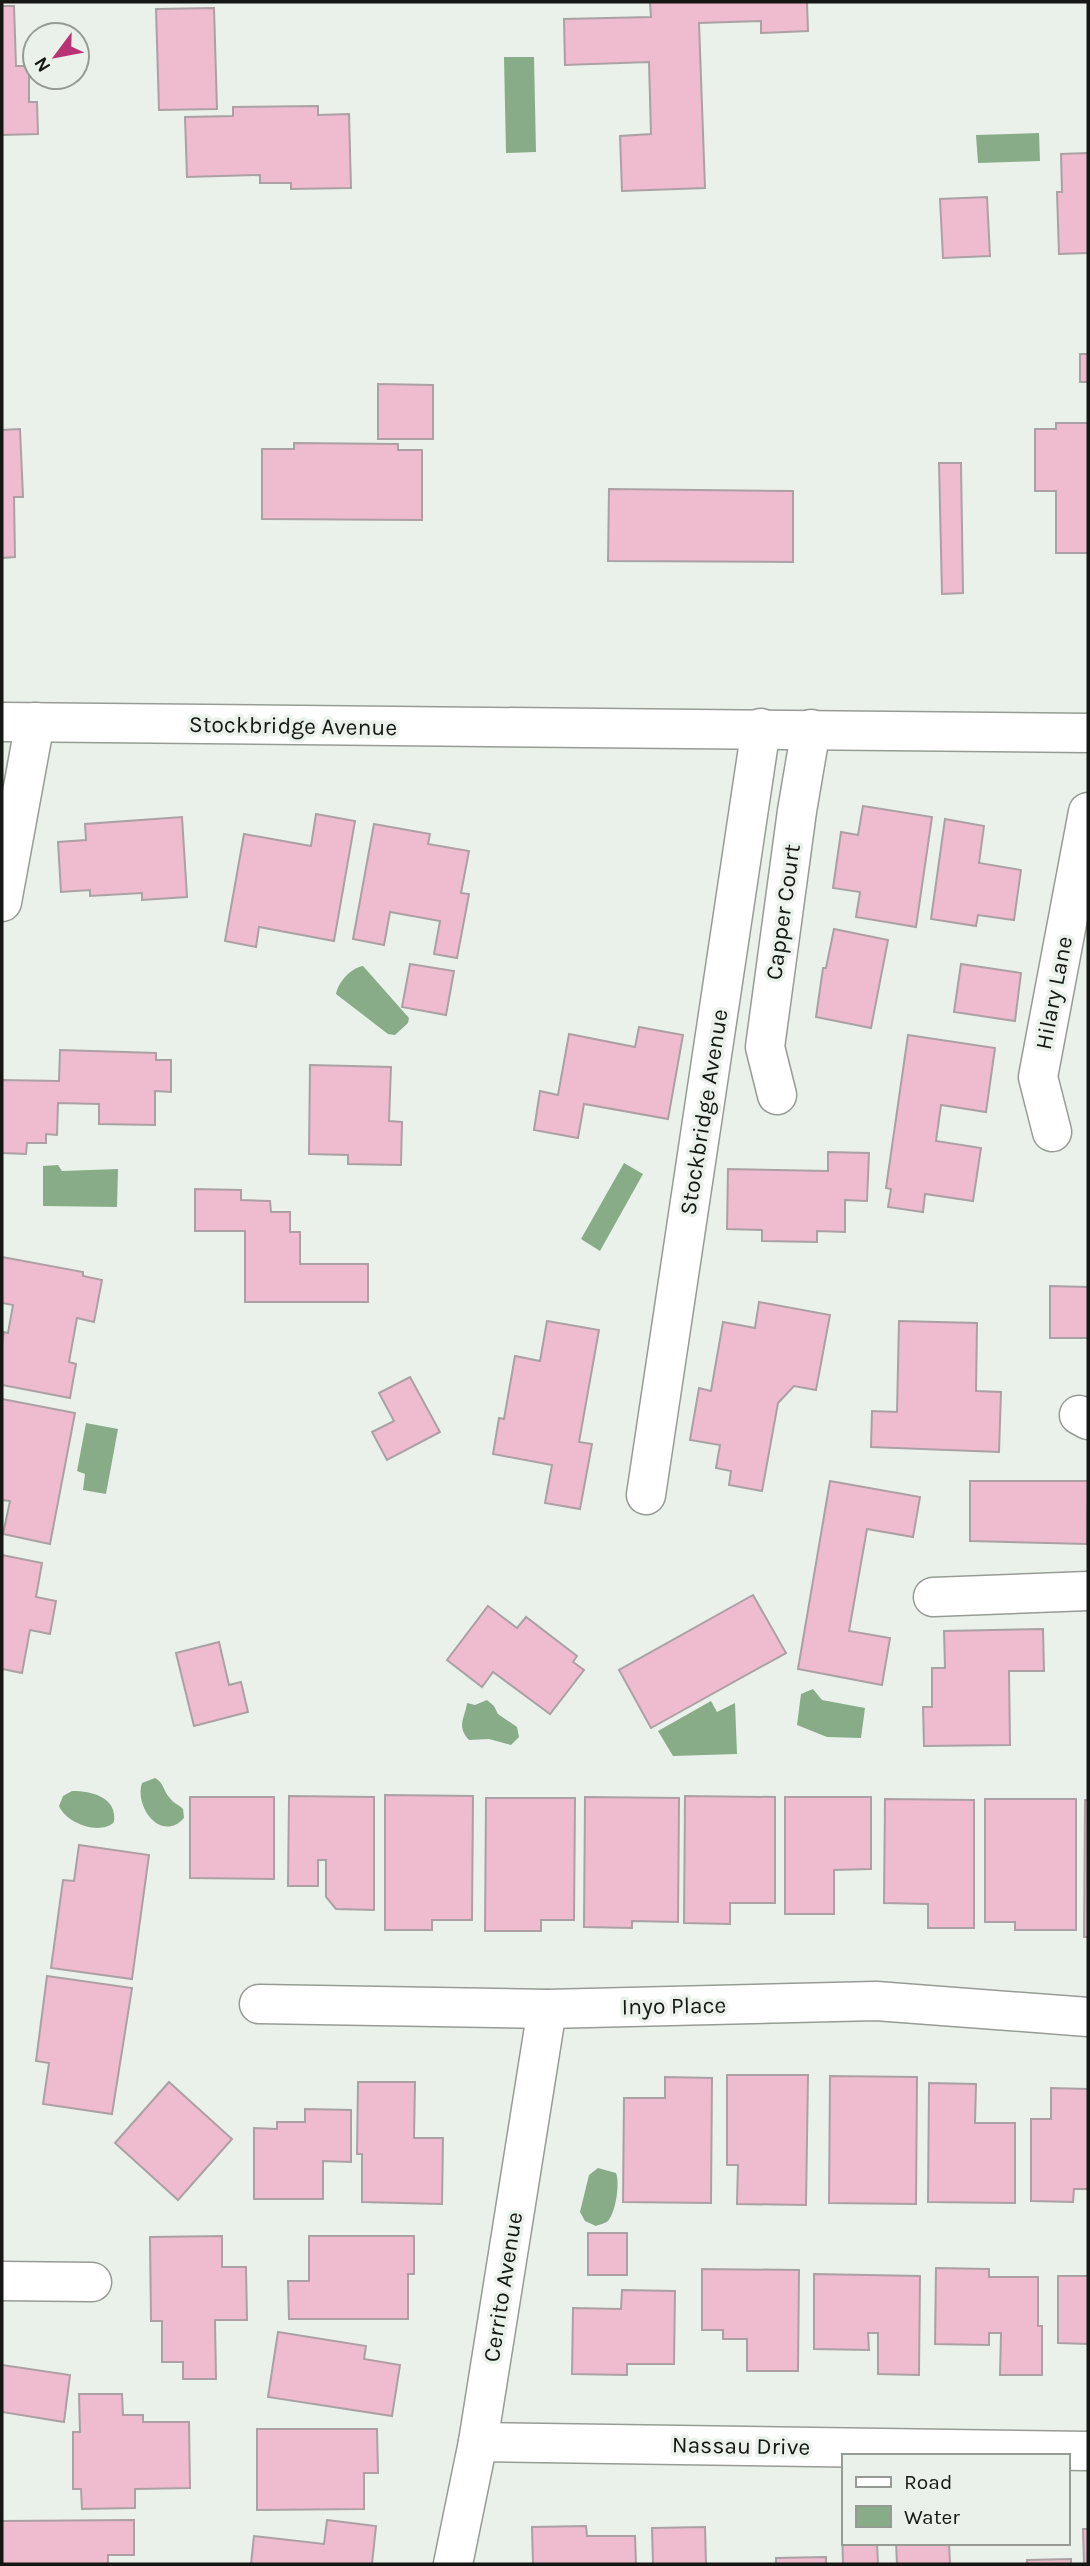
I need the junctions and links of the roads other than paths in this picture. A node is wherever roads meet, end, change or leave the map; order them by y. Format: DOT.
graph roads {
  1 [pos="18,722"];
  2 [pos="761,729"];
  3 [pos="811,729"];
  4 [pos="1088,733"];
  5 [pos="1088,812"];
  6 [pos="2,902"];
  7 [pos="777,1095"];
  8 [pos="1052,1132"];
  9 [pos="646,1495"];
  10 [pos="1088,1591"];
  11 [pos="933,1597"];
  12 [pos="259,2004"];
  13 [pos="547,2009"];
  14 [pos="1088,2017"];
  15 [pos="2,2281"];
  16 [pos="92,2282"];
  17 [pos="478,2442"];
  18 [pos="1088,2451"];
  19 [pos="453,2564"];
  1 -- 2 [label="street, Stockbridge Avenue"];
  1 -- 6 [label="street, Stockbridge Avenue"];
  2 -- 3 [label="street, Stockbridge Avenue"];
  2 -- 9 [label="street, Stockbridge Avenue"];
  3 -- 4 [label="street, Stockbridge Avenue"];
  3 -- 7 [label="street, Capper Court"];
  5 -- 8 [label="street, Hilary Lane"];
  10 -- 11 [label="street"];
  12 -- 13 [label="street, Inyo Place"];
  13 -- 14 [label="street, Inyo Place"];
  13 -- 17 [label="street, Cerrito Avenue"];
  15 -- 16 [label="street"];
  17 -- 18 [label="street, Nassau Drive"];
  17 -- 19 [label="street, Cerrito Avenue"];
}
